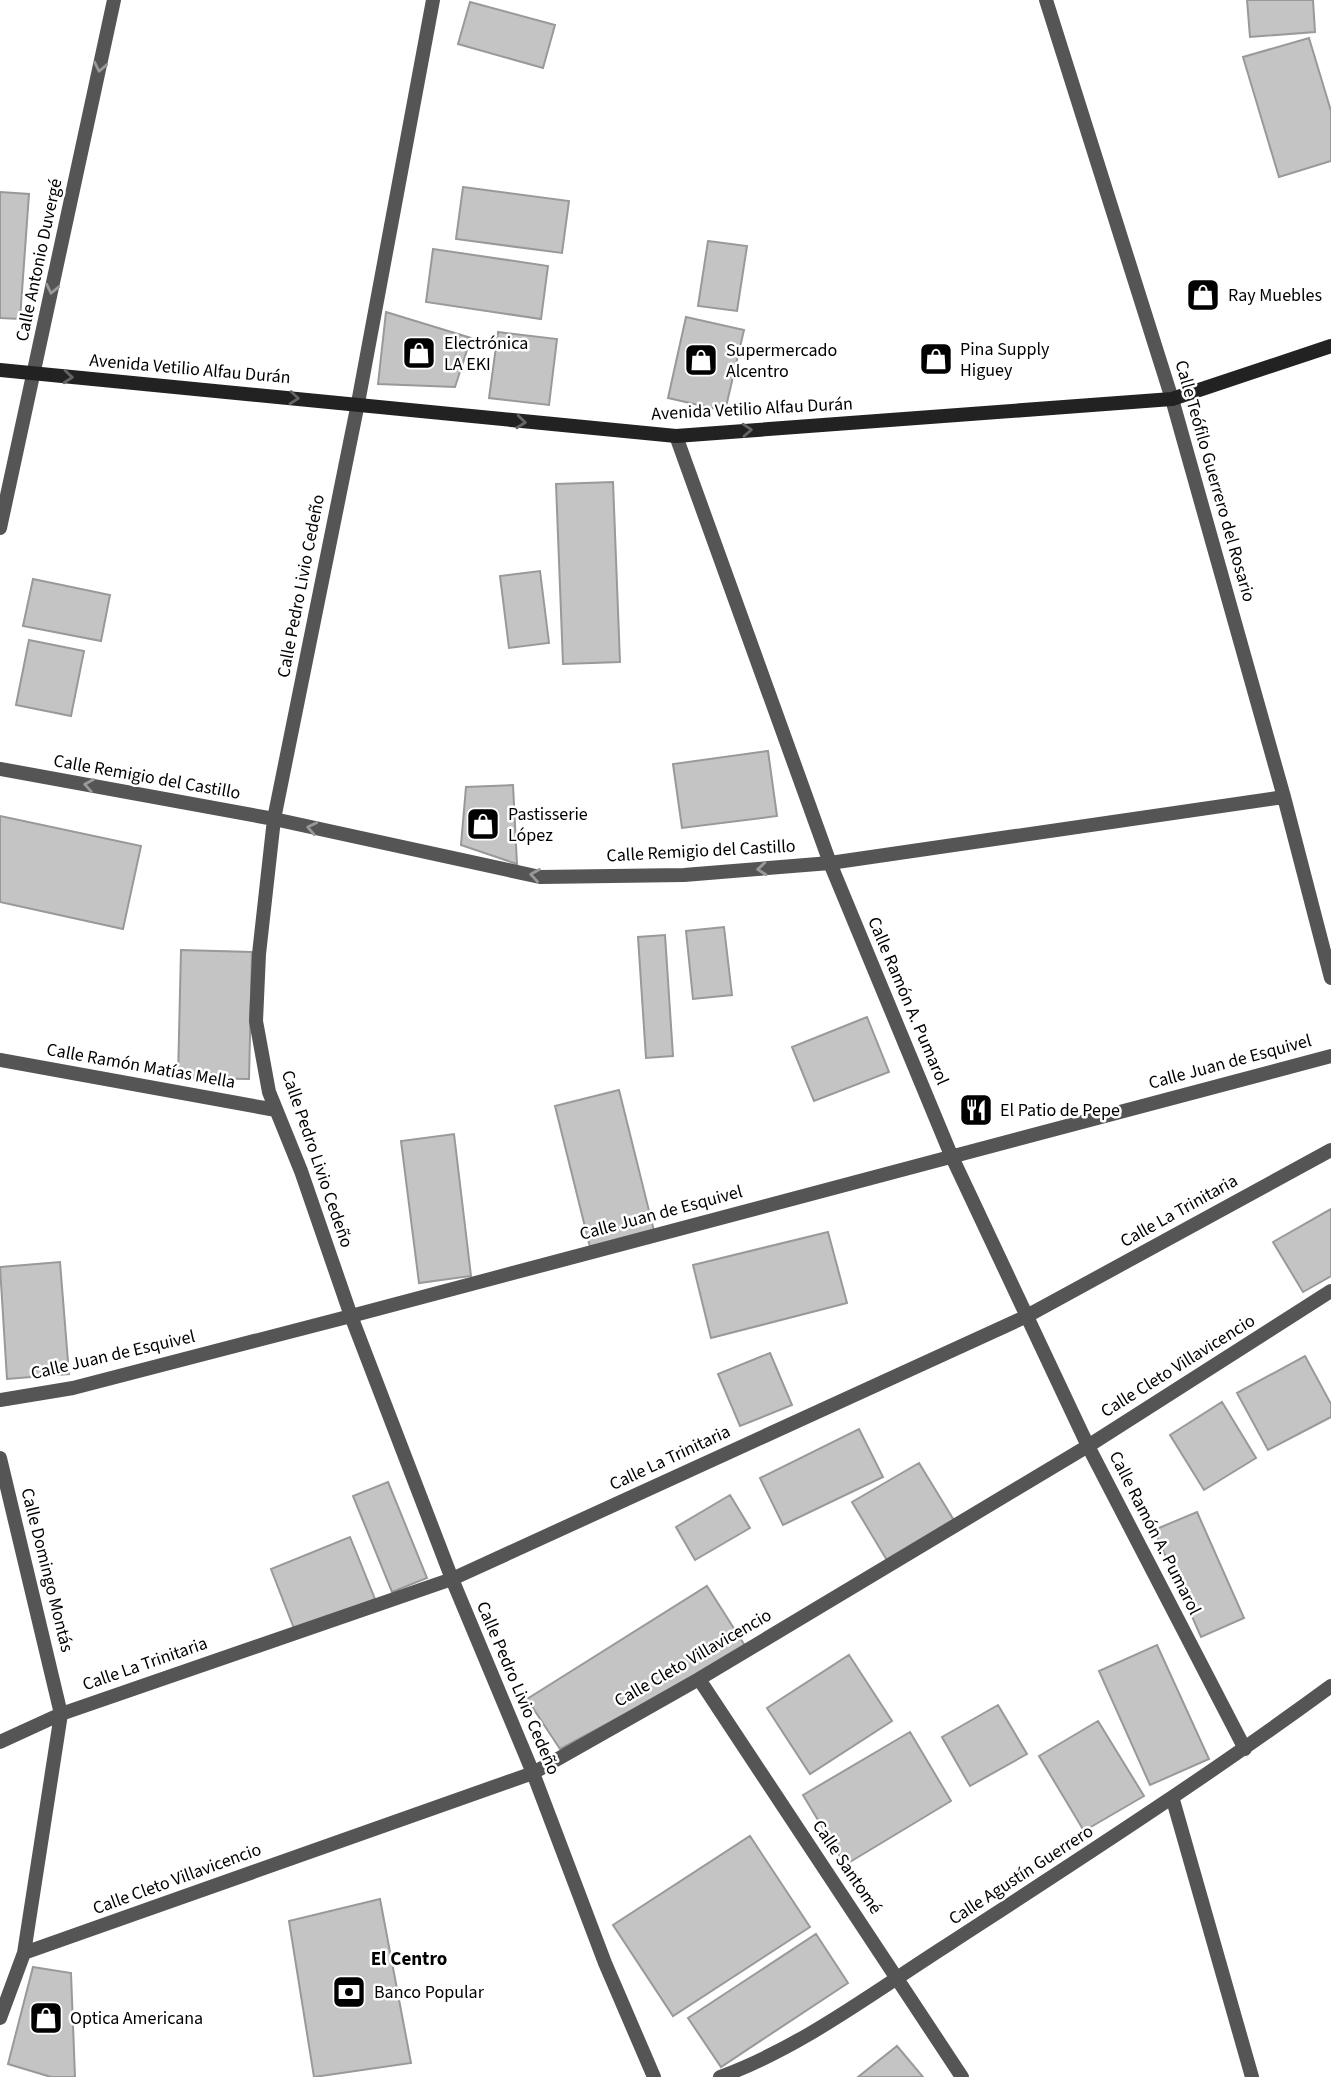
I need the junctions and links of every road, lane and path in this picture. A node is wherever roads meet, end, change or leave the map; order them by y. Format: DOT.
graph roads {
  1 [pos="114,0"];
  2 [pos="433,0"];
  3 [pos="1046,0"];
  4 [pos="1331,346"];
  5 [pos="0,370"];
  6 [pos="34,374"];
  7 [pos="1172,398"];
  8 [pos="358,403"];
  9 [pos="676,436"];
  10 [pos="0,528"];
  11 [pos="0,769"];
  12 [pos="1284,797"];
  13 [pos="274,819"];
  14 [pos="830,863"];
  15 [pos="1331,978"];
  16 [pos="1331,1056"];
  17 [pos="0,1060"];
  18 [pos="276,1110"];
  19 [pos="1331,1150"];
  20 [pos="951,1155"];
  21 [pos="1331,1291"];
  22 [pos="351,1316"];
  23 [pos="1025,1317"];
  24 [pos="0,1400"];
  25 [pos="1088,1446"];
  26 [pos="0,1458"];
  27 [pos="452,1579"];
  28 [pos="699,1679"];
  29 [pos="1331,1686"];
  30 [pos="61,1714"];
  31 [pos="0,1742"];
  32 [pos="1245,1749"];
  33 [pos="533,1773"];
  34 [pos="1172,1800"];
  35 [pos="24,1953"];
  36 [pos="897,1977"];
  37 [pos="0,2018"];
  38 [pos="654,2077"];
  39 [pos="720,2077"];
  40 [pos="962,2077"];
  41 [pos="1252,2077"];
  1 -- 6 [label="street, Calle Antonio Duvergé, one-way"];
  2 -- 8 [label="street, Calle Pedro Livio Cedeño"];
  3 -- 7 [label="street, Calle Teófilo Guerrero del Rosario"];
  4 -- 7 [label="main road, Avenida Vetilio Alfau Durán"];
  5 -- 6 [label="main road, Avenida Vetilio Alfau Durán"];
  6 -- 8 [label="main road, Avenida Vetilio Alfau Durán, one-way"];
  6 -- 10 [label="street, Calle Antonio Duvergé"];
  9 -- 7 [label="main road, Avenida Vetilio Alfau Durán, one-way"];
  7 -- 12 [label="street, Calle Teófilo Guerrero del Rosario"];
  8 -- 9 [label="main road, Avenida Vetilio Alfau Durán, one-way"];
  8 -- 13 [label="street, Calle Pedro Livio Cedeño"];
  9 -- 14 [label="street, Calle Ramón A. Pumarol"];
  13 -- 11 [label="street, Calle Remigio del Castillo, one-way"];
  12 -- 14 [label="street, Calle Remigio del Castillo"];
  12 -- 15 [label="street, Calle Teófilo Guerrero del Rosario"];
  14 -- 13 [label="street, Calle Remigio del Castillo, one-way"];
  13 -- 18 [label="street, Calle Pedro Livio Cedeño"];
  14 -- 20 [label="street, Calle Ramón A. Pumarol"];
  16 -- 20 [label="street, Calle Juan de Esquivel"];
  17 -- 18 [label="street, Calle Ramón Matías Mella"];
  18 -- 22 [label="street, Calle Pedro Livio Cedeño"];
  19 -- 23 [label="street, Calle La Trinitaria"];
  20 -- 22 [label="street, Calle Juan de Esquivel"];
  20 -- 23 [label="street, Calle Ramón A. Pumarol"];
  21 -- 25 [label="street, Calle Cleto Villavicencio"];
  22 -- 24 [label="street, Calle Juan de Esquivel"];
  22 -- 27 [label="street, Calle Pedro Livio Cedeño"];
  23 -- 25 [label="street, Calle Ramón A. Pumarol"];
  23 -- 27 [label="street, Calle La Trinitaria"];
  25 -- 28 [label="street, Calle Cleto Villavicencio"];
  25 -- 32 [label="street, Calle Ramón A. Pumarol"];
  26 -- 30 [label="street, Calle Domingo Montás"];
  27 -- 30 [label="street, Calle La Trinitaria"];
  27 -- 33 [label="street, Calle Pedro Livio Cedeño"];
  28 -- 33 [label="street, Calle Cleto Villavicencio"];
  28 -- 36 [label="street, Calle Santomé"];
  29 -- 32 [label="street, Calle Agustín Guerrero"];
  30 -- 31 [label="street, Calle La Trinitaria"];
  30 -- 35 [label="street, Calle Domingo Montás"];
  32 -- 34 [label="street, Calle Agustín Guerrero"];
  33 -- 35 [label="street, Calle Cleto Villavicencio"];
  33 -- 38 [label="street, Calle Pedro Livio Cedeño"];
  34 -- 36 [label="street, Calle Agustín Guerrero"];
  34 -- 41 [label="street"];
  35 -- 37 [label="street, Calle Domingo Montás"];
  36 -- 39 [label="street, Calle Agustín Guerrero"];
  36 -- 40 [label="street, Calle Santomé"];
}
